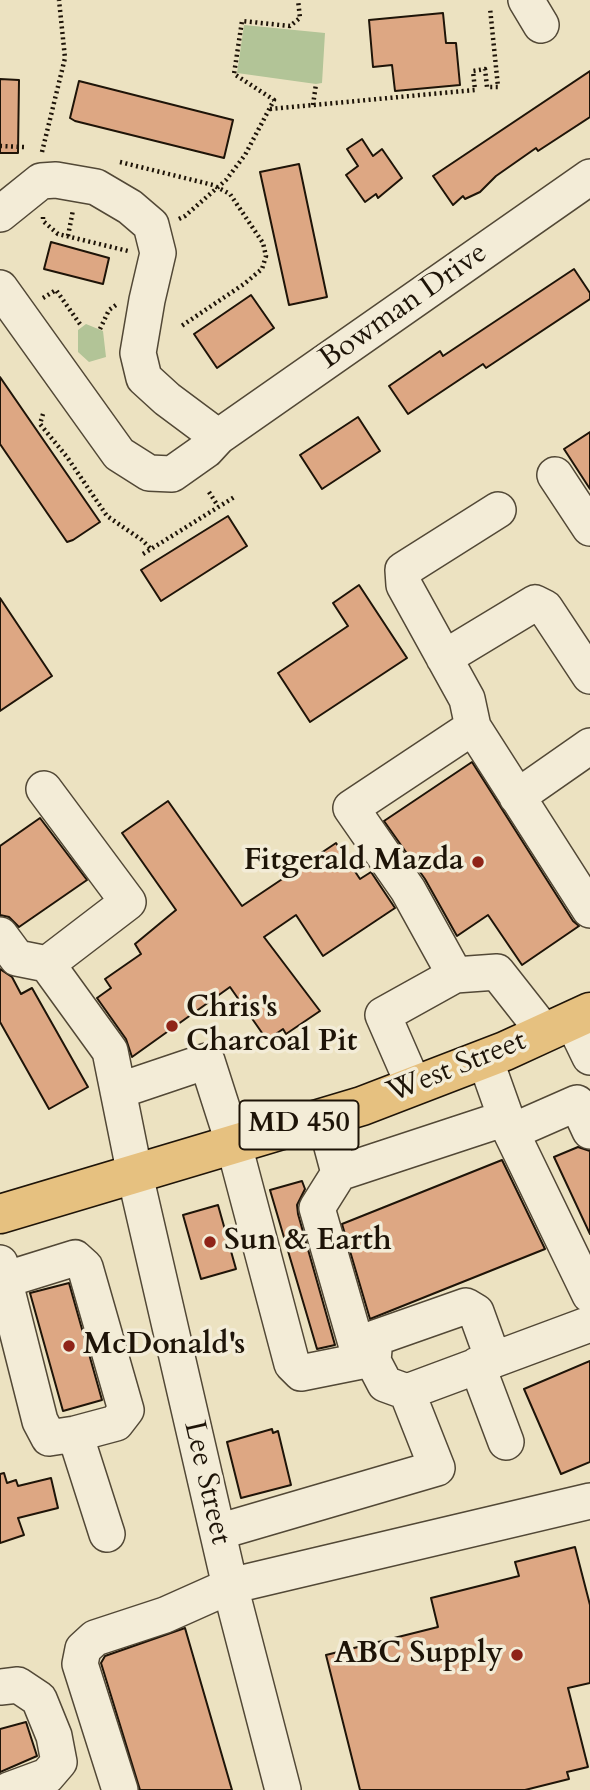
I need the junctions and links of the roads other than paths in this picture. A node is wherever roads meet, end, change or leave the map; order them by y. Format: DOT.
graph roads {
  1 [pos="590,177"];
  2 [pos="0,214"];
  3 [pos="0,288"];
  4 [pos="218,437"];
  5 [pos="555,475"];
  6 [pos="498,510"];
  7 [pos="590,528"];
  8 [pos="444,658"];
  9 [pos="590,676"];
  10 [pos="473,727"];
  11 [pos="590,746"];
  12 [pos="44,789"];
  13 [pos="517,797"];
  14 [pos="590,911"];
  15 [pos="0,935"];
  16 [pos="47,964"];
  17 [pos="455,975"];
  18 [pos="569,1022"];
  19 [pos="590,1057"];
  20 [pos="485,1059"];
  21 [pos="414,1086"];
  22 [pos="118,1091"];
  23 [pos="324,1117"];
  24 [pos="583,1117"];
  25 [pos="509,1125"];
  26 [pos="233,1144"];
  27 [pos="339,1173"];
  28 [pos="135,1175"];
  29 [pos="0,1214"];
  30 [pos="2,1271"];
  31 [pos="590,1295"];
  32 [pos="590,1324"];
  33 [pos="367,1361"];
  34 [pos="485,1362"];
  35 [pos="407,1392"];
  36 [pos="75,1434"];
  37 [pos="506,1442"];
  38 [pos="590,1501"];
  39 [pos="218,1532"];
  40 [pos="107,1534"];
  41 [pos="230,1586"];
  42 [pos="0,1687"];
  43 [pos="9,1790"];
  44 [pos="120,1790"];
  45 [pos="283,1790"];
  1 -- 4 [label="street, Bowman Drive"];
  2 -- 4 [label="street"];
  3 -- 4 [label="street, Bowman Drive"];
  5 -- 7 [label="street"];
  6 -- 8 [label="street"];
  8 -- 9 [label="street"];
  8 -- 10 [label="street"];
  10 -- 13 [label="street"];
  10 -- 17 [label="street"];
  11 -- 13 [label="street"];
  12 -- 16 [label="street"];
  13 -- 14 [label="street"];
  15 -- 16 [label="street"];
  16 -- 22 [label="street, Lee Street"];
  17 -- 18 [label="street"];
  17 -- 21 [label="street"];
  18 -- 19 [label="street"];
  18 -- 20 [label="main road, West Street / MD 450"];
  20 -- 21 [label="main road, West Street / MD 450"];
  20 -- 25 [label="street"];
  21 -- 23 [label="main road, West Street / MD 450"];
  22 -- 26 [label="street"];
  22 -- 28 [label="street, Lee Street"];
  23 -- 26 [label="main road, West Street / MD 450"];
  23 -- 27 [label="street"];
  24 -- 25 [label="street"];
  25 -- 27 [label="street"];
  25 -- 31 [label="street"];
  26 -- 28 [label="main road, West Street / MD 450"];
  26 -- 33 [label="street"];
  27 -- 33 [label="street"];
  28 -- 29 [label="main road, West Street / MD 450"];
  28 -- 39 [label="street, Lee Street"];
  30 -- 36 [label="street"];
  30 -- 36 [label="street"];
  32 -- 34 [label="street"];
  33 -- 34 [label="street"];
  33 -- 35 [label="street"];
  34 -- 35 [label="street"];
  34 -- 37 [label="street"];
  35 -- 39 [label="street"];
  36 -- 40 [label="street"];
  38 -- 41 [label="street"];
  39 -- 41 [label="street, Lee Street"];
  41 -- 44 [label="street"];
  41 -- 45 [label="street, Lee Street"];
  42 -- 43 [label="street"];
}
